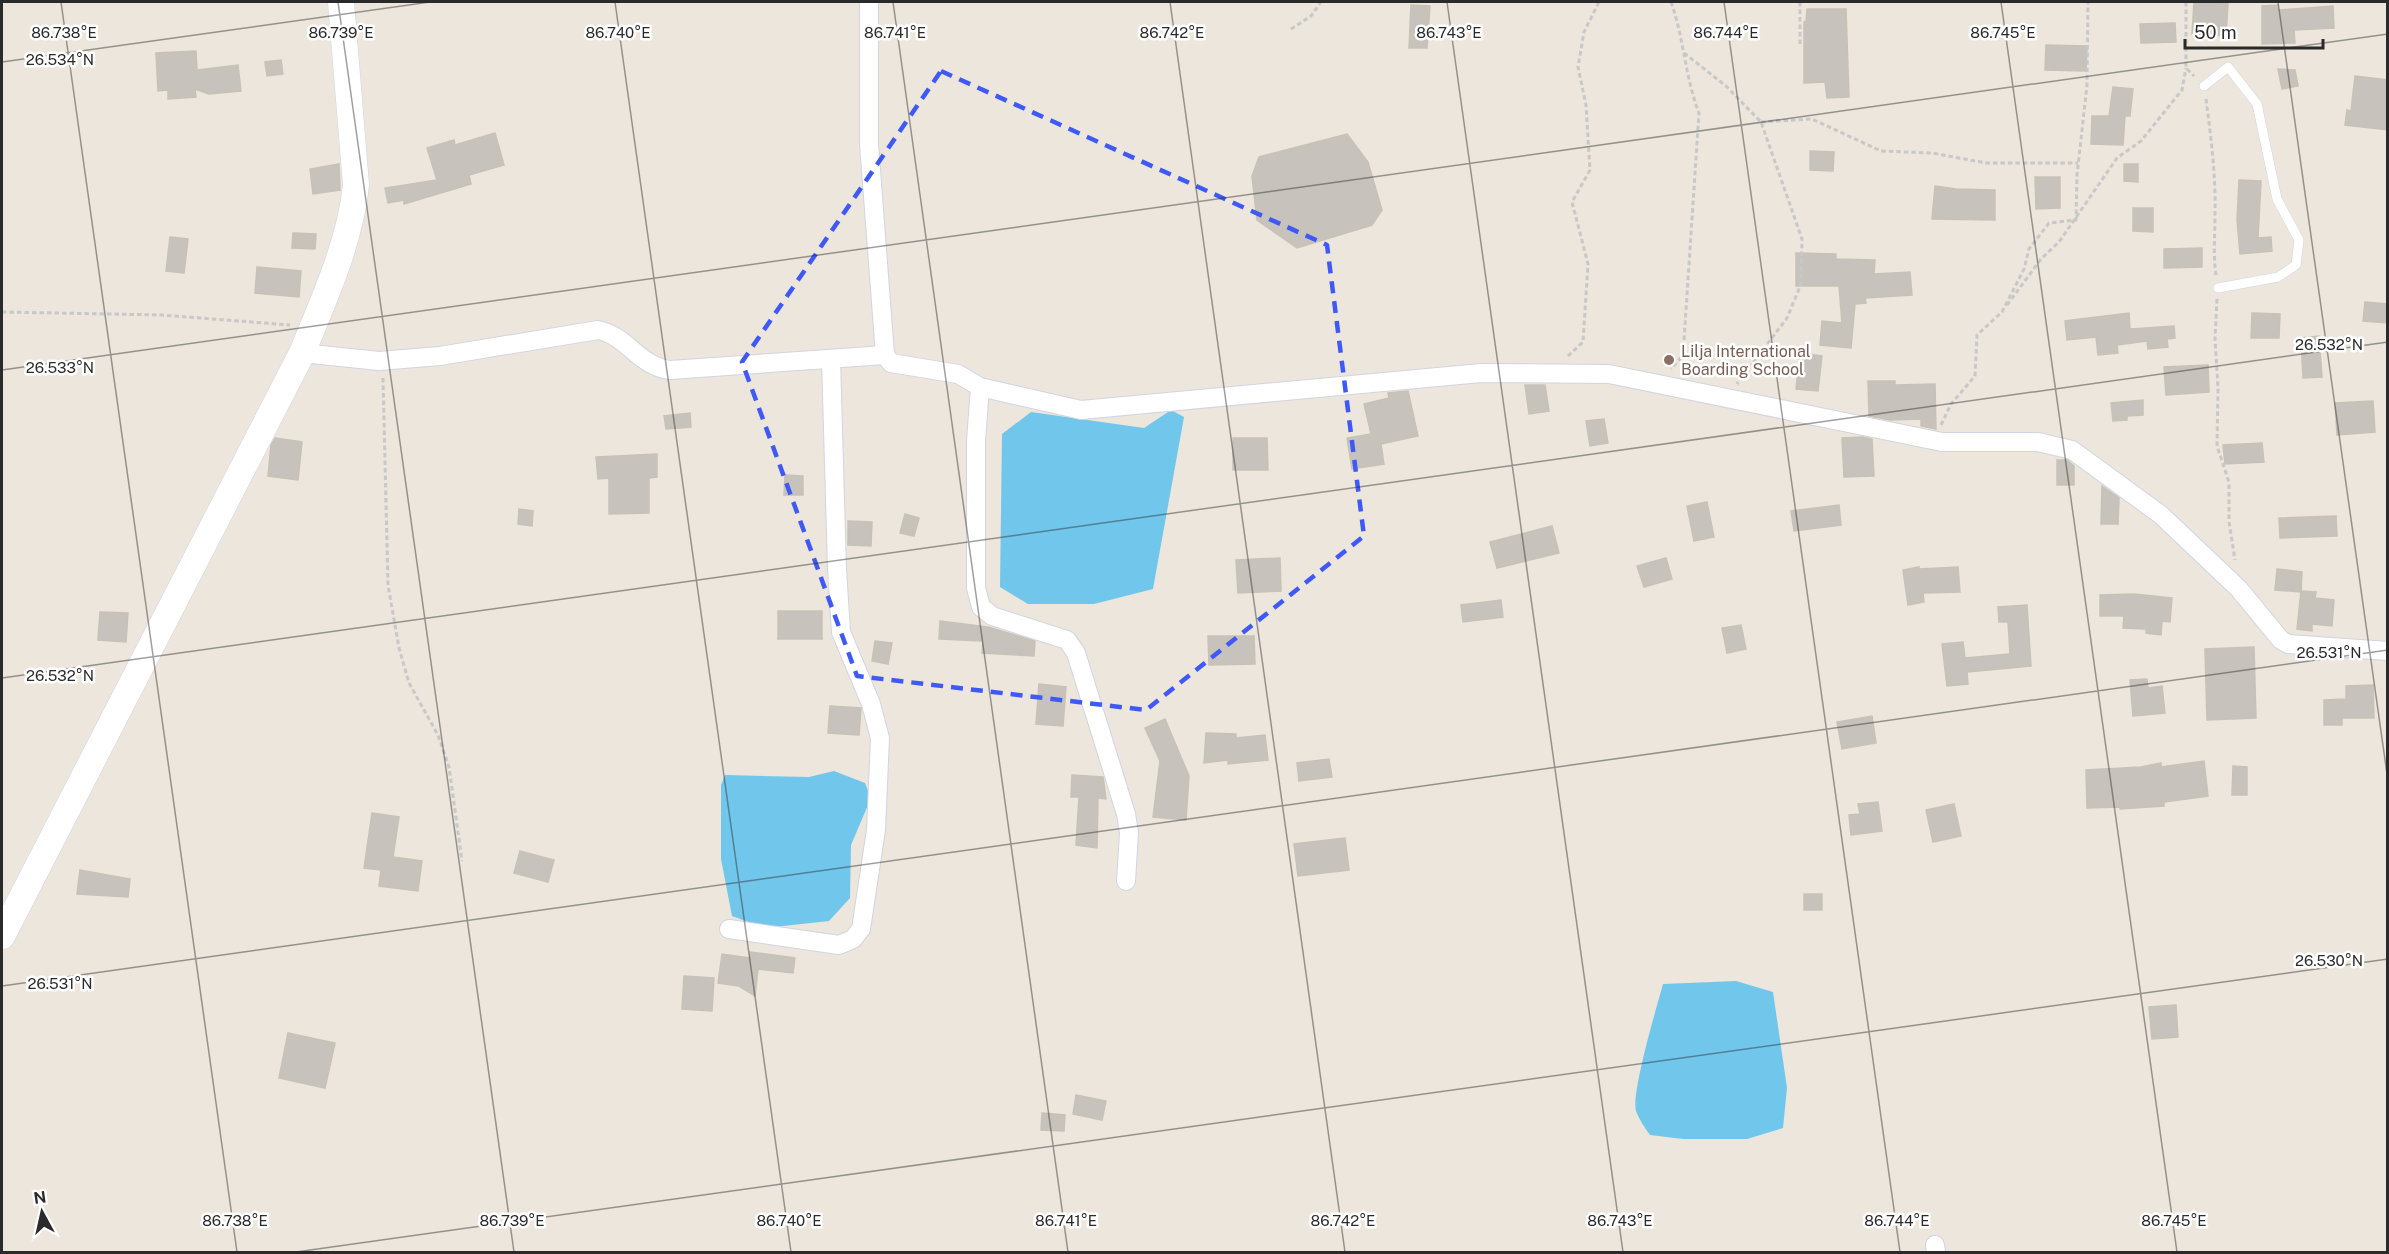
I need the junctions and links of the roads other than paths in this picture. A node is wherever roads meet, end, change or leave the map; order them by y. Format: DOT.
graph roads {
  1 [pos="341,2"];
  2 [pos="869,2"];
  3 [pos="2204,86"];
  4 [pos="2218,288"];
  5 [pos="302,353"];
  6 [pos="885,355"];
  7 [pos="831,358"];
  8 [pos="980,387"];
  9 [pos="2388,651"];
  10 [pos="1126,881"];
  11 [pos="729,929"];
  12 [pos="2,936"];
  1 -- 5 [label="main road"];
  2 -- 6 [label="street"];
  3 -- 4 [label="lane"];
  5 -- 7 [label="street"];
  5 -- 12 [label="main road"];
  6 -- 7 [label="street"];
  6 -- 8 [label="street"];
  7 -- 11 [label="street"];
  8 -- 9 [label="street"];
  8 -- 10 [label="street"];
}
